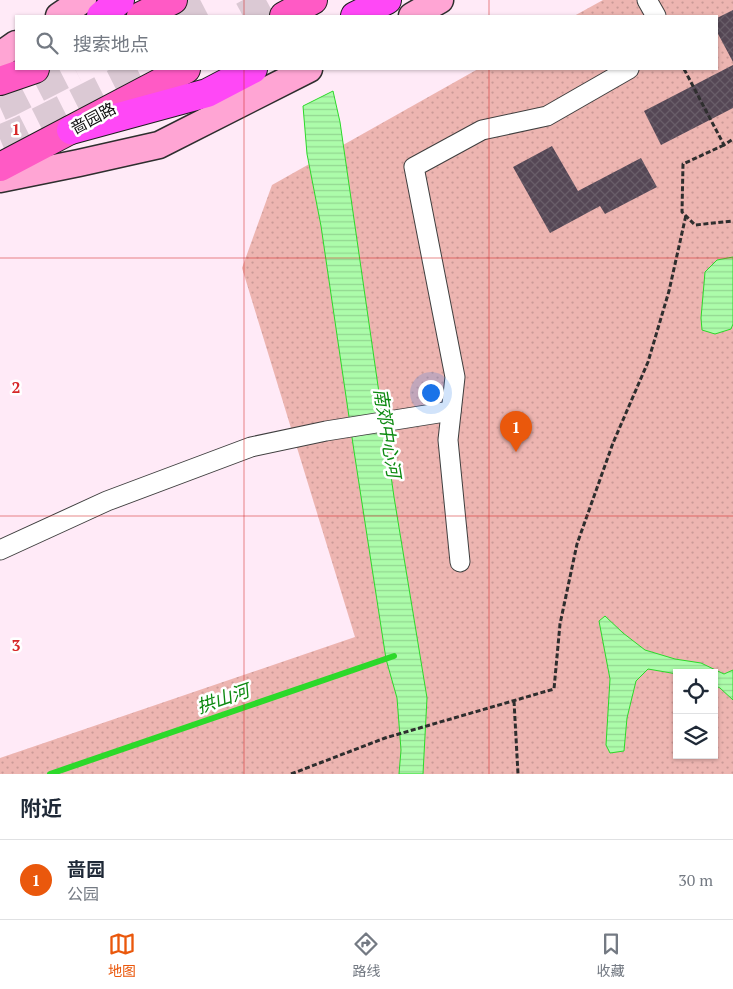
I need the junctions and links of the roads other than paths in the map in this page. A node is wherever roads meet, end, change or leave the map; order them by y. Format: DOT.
graph roads {
  1 [pos="84,0"];
  2 [pos="120,0"];
  3 [pos="173,0"];
  4 [pos="314,0"];
  5 [pos="387,0"];
  6 [pos="440,0"];
  7 [pos="647,0"];
  8 [pos="61,15"];
  9 [pos="102,15"];
  10 [pos="142,15"];
  11 [pos="286,15"];
  12 [pos="357,15"];
  13 [pos="414,15"];
  14 [pos="655,15"];
  15 [pos="15,45"];
  16 [pos="0,55"];
  17 [pos="32,70"];
  18 [pos="184,70"];
  19 [pos="251,70"];
  20 [pos="307,70"];
  21 [pos="627,70"];
  22 [pos="0,81"];
  23 [pos="71,130"];
  24 [pos="0,167"];
  25 [pos="0,179"];
  26 [pos="451,411"];
  27 [pos="0,550"];
  28 [pos="460,562"];
  1 -- 8 [label="street"];
  2 -- 9 [label="highway"];
  3 -- 10 [label="main road"];
  4 -- 11 [label="main road"];
  5 -- 12 [label="highway"];
  6 -- 13 [label="street"];
  7 -- 14 [label="street"];
  15 -- 16 [label="street"];
  17 -- 22 [label="main road"];
  18 -- 23 [label="main road, 啬园路"];
  19 -- 23 [label="highway"];
  20 -- 25 [label="street"];
  21 -- 26 [label="street"];
  23 -- 24 [label="main road, 啬园路"];
  26 -- 27 [label="street"];
  26 -- 28 [label="street"];
}
